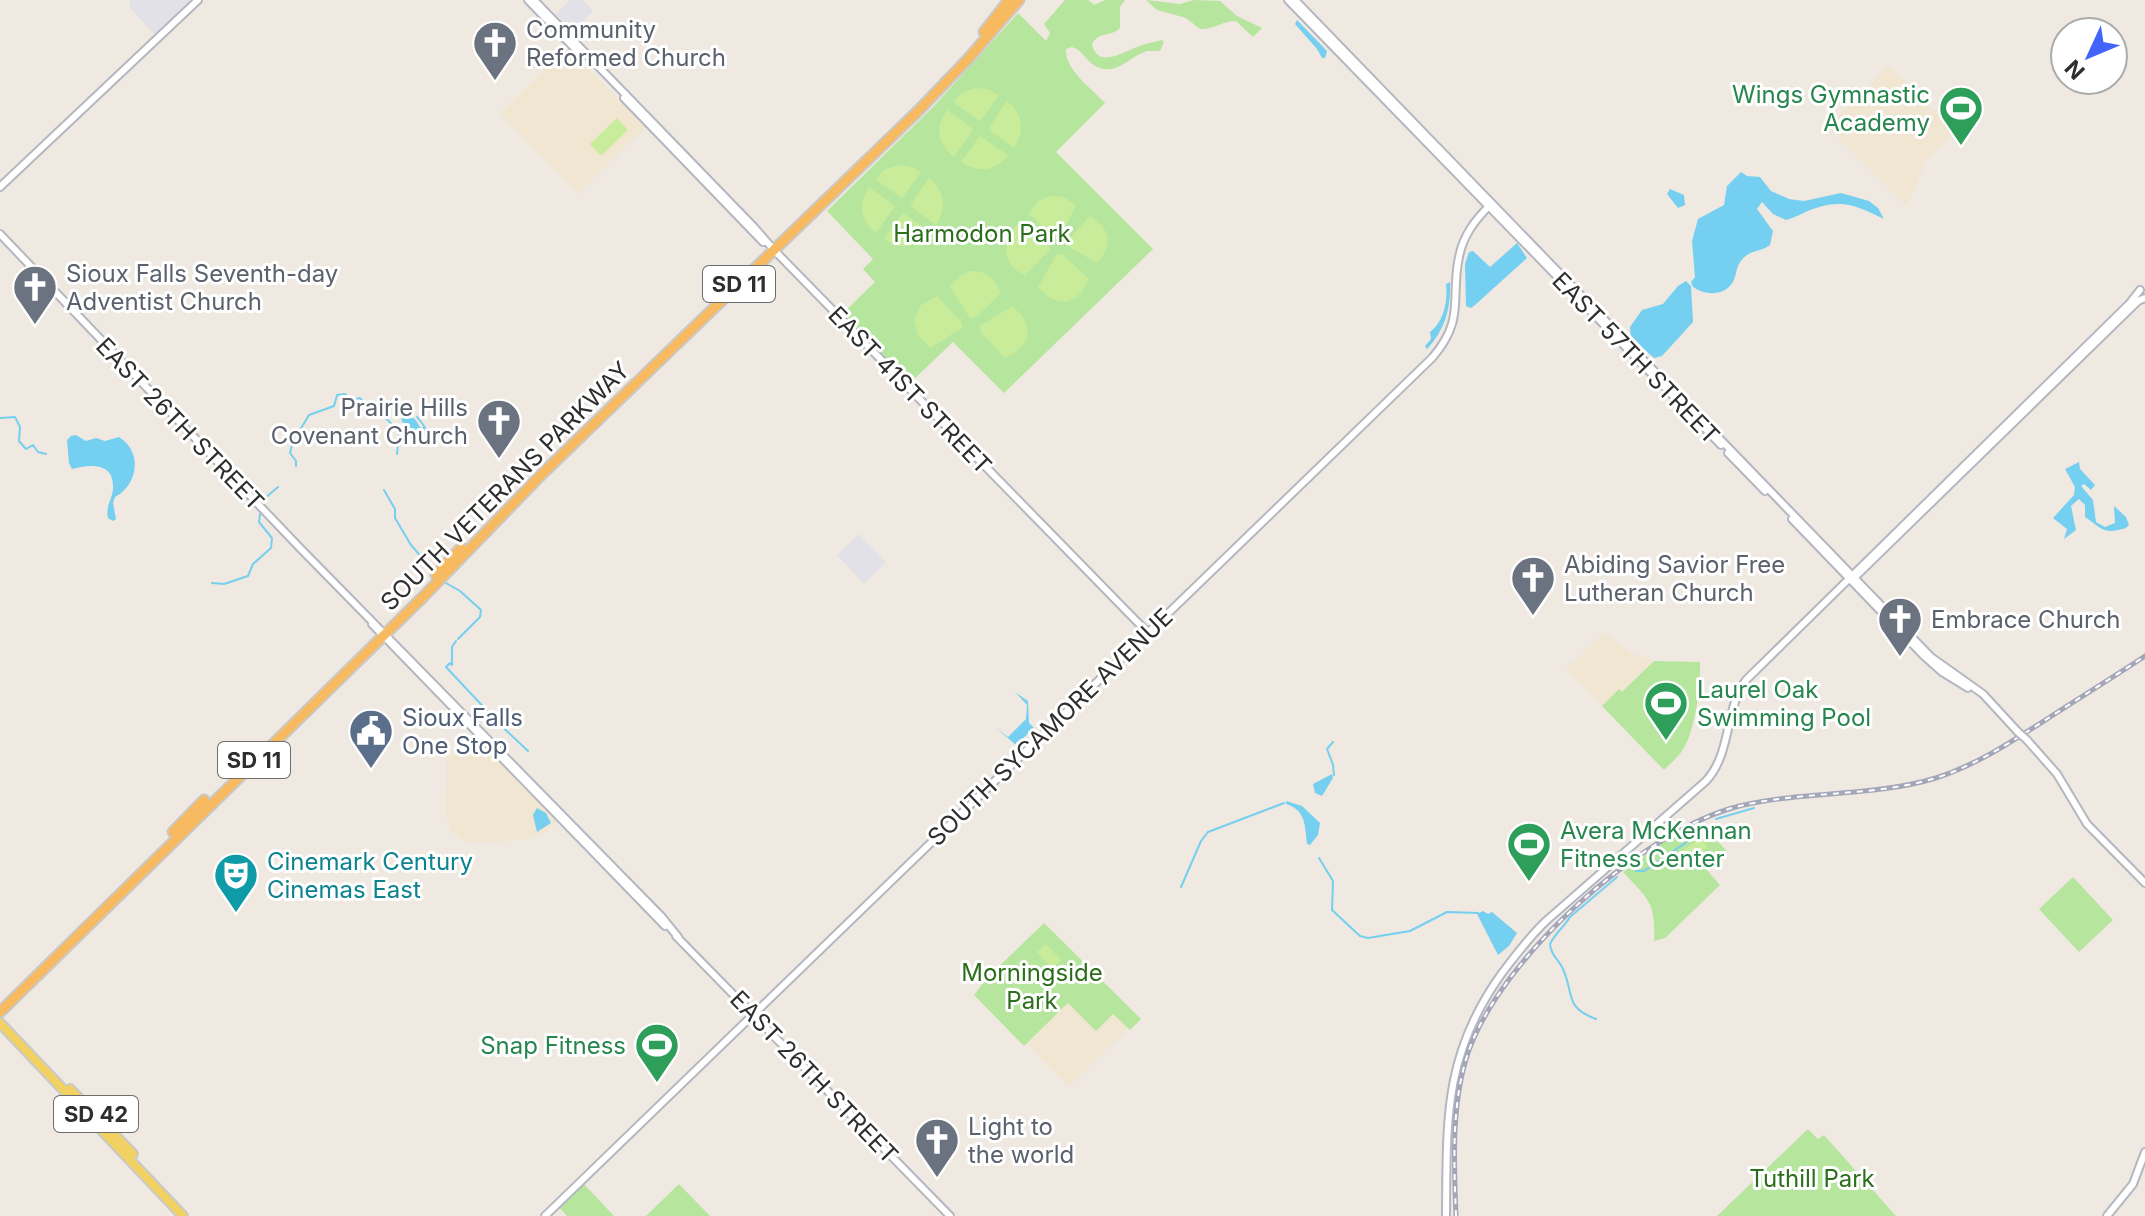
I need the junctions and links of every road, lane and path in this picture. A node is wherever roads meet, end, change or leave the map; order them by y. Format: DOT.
graph roads {
  1 [pos="198,0"];
  2 [pos="531,0"];
  3 [pos="1009,0"];
  4 [pos="1019,0"];
  5 [pos="1288,0"];
  6 [pos="1295,0"];
  7 [pos="0,187"];
  8 [pos="1490,205"];
  9 [pos="0,234"];
  10 [pos="772,248"];
  11 [pos="2145,283"];
  12 [pos="2140,290"];
  13 [pos="2145,298"];
  14 [pos="1852,578"];
  15 [pos="1896,628"];
  16 [pos="382,633"];
  17 [pos="1146,634"];
  18 [pos="1919,645"];
  19 [pos="1993,705"];
  20 [pos="2145,883"];
  21 [pos="0,1012"];
  22 [pos="753,1014"];
  23 [pos="0,1023"];
  24 [pos="13,1037"];
  25 [pos="2145,1152"];
  26 [pos="183,1216"];
  27 [pos="191,1216"];
  28 [pos="545,1216"];
  29 [pos="950,1216"];
  30 [pos="1446,1216"];
  31 [pos="2107,1216"];
  1 -- 7 [label="main road"];
  2 -- 10 [label="main road, EAST 41ST STREET"];
  3 -- 10 [label="highway, SOUTH VETERANS PARKWAY / SD 11"];
  4 -- 10 [label="highway, SOUTH VETERANS PARKWAY / SD 11"];
  5 -- 8 [label="main road, EAST 57TH STREET"];
  6 -- 8 [label="main road, EAST 57TH STREET"];
  8 -- 14 [label="main road, EAST 57TH STREET"];
  8 -- 17 [label="main road, SOUTH SYCAMORE AVENUE"];
  9 -- 16 [label="main road, EAST 26TH STREET"];
  10 -- 16 [label="highway, SOUTH VETERANS PARKWAY / SD 11"];
  10 -- 17 [label="main road, EAST 41ST STREET"];
  11 -- 12 [label="main road"];
  12 -- 13 [label="main road"];
  12 -- 14 [label="main road"];
  13 -- 14 [label="main road"];
  14 -- 15 [label="main road, EAST 57TH STREET"];
  14 -- 18 [label="main road, EAST 57TH STREET"];
  14 -- 30 [label="main road"];
  15 -- 18 [label="main road"];
  15 -- 19 [label="main road, EAST 57TH STREET"];
  16 -- 21 [label="highway, SOUTH VETERANS PARKWAY / SD 11"];
  16 -- 22 [label="main road, EAST 26TH STREET"];
  17 -- 22 [label="main road, SOUTH SYCAMORE AVENUE"];
  18 -- 19 [label="main road, EAST 57TH STREET"];
  19 -- 20 [label="main road, EAST 57TH STREET, bridge"];
  22 -- 28 [label="main road, SOUTH SYCAMORE AVENUE"];
  22 -- 29 [label="main road, EAST 26TH STREET"];
  23 -- 24 [label="main road, SD 42"];
  24 -- 26 [label="main road, SD 42"];
  24 -- 27 [label="main road, SD 42"];
  25 -- 31 [label="main road"];
}
